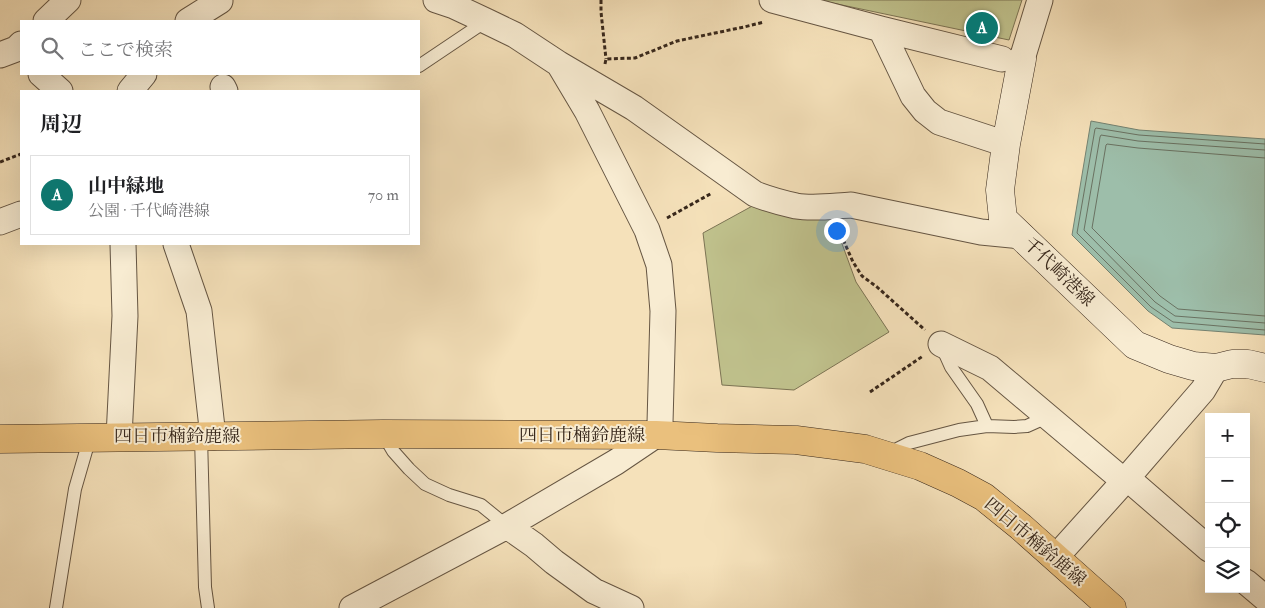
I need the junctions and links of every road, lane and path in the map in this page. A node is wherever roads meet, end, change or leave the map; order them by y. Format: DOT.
graph roads {
  1 [pos="68,0"];
  2 [pos="219,0"];
  3 [pos="436,0"];
  4 [pos="601,0"];
  5 [pos="1040,0"];
  6 [pos="772,10"];
  7 [pos="47,20"];
  8 [pos="190,20"];
  9 [pos="486,21"];
  10 [pos="881,29"];
  11 [pos="606,59"];
  12 [pos="1012,59"];
  13 [pos="559,64"];
  14 [pos="420,65"];
  15 [pos="42,75"];
  16 [pos="143,75"];
  17 [pos="602,89"];
  18 [pos="59,90"];
  19 [pos="131,90"];
  20 [pos="1006,144"];
  21 [pos="20,154"];
  22 [pos="0,162"];
  23 [pos="734,180"];
  24 [pos="831,207"];
  25 [pos="20,214"];
  26 [pos="0,222"];
  27 [pos="647,230"];
  28 [pos="1022,236"];
  29 [pos="123,245"];
  30 [pos="176,245"];
  31 [pos="941,344"];
  32 [pos="1216,368"];
  33 [pos="1265,368"];
  34 [pos="870,392"];
  35 [pos="1047,417"];
  36 [pos="987,426"];
  37 [pos="383,434"];
  38 [pos="656,435"];
  39 [pos="90,437"];
  40 [pos="119,437"];
  41 [pos="207,437"];
  42 [pos="0,439"];
  43 [pos="885,455"];
  44 [pos="1125,480"];
  45 [pos="506,526"];
  46 [pos="1208,548"];
  47 [pos="1055,558"];
  48 [pos="1250,585"];
  49 [pos="1265,598"];
  50 [pos="56,608"];
  51 [pos="208,608"];
  52 [pos="352,608"];
  53 [pos="631,608"];
  54 [pos="1112,608"];
  1 -- 7 [label="street"];
  2 -- 8 [label="street"];
  3 -- 9 [label="street"];
  4 -- 11 [label="path"];
  5 -- 12 [label="street"];
  6 -- 10 [label="street"];
  6 -- 11 [label="path"];
  9 -- 13 [label="street"];
  9 -- 14 [label="lane"];
  10 -- 12 [label="street"];
  10 -- 20 [label="street"];
  11 -- 17 [label="path"];
  12 -- 20 [label="main road, 千代崎港線"];
  13 -- 17 [label="street"];
  13 -- 27 [label="street"];
  15 -- 18 [label="street"];
  16 -- 19 [label="street"];
  17 -- 23 [label="street"];
  20 -- 28 [label="main road, 千代崎港線"];
  21 -- 22 [label="path"];
  23 -- 24 [label="street"];
  23 -- 27 [label="path"];
  24 -- 28 [label="street"];
  24 -- 31 [label="path"];
  25 -- 26 [label="street"];
  27 -- 38 [label="street"];
  28 -- 32 [label="main road, 千代崎港線"];
  29 -- 40 [label="street"];
  30 -- 41 [label="street"];
  31 -- 34 [label="path"];
  31 -- 35 [label="street"];
  31 -- 36 [label="lane"];
  32 -- 33 [label="main road, 千代崎港線"];
  32 -- 44 [label="street"];
  35 -- 36 [label="lane"];
  35 -- 44 [label="street"];
  36 -- 43 [label="lane"];
  37 -- 38 [label="main road, 四日市楠鈴鹿線"];
  37 -- 41 [label="main road, 四日市楠鈴鹿線"];
  37 -- 45 [label="lane"];
  38 -- 43 [label="main road, 四日市楠鈴鹿線"];
  38 -- 45 [label="street"];
  39 -- 40 [label="main road, 四日市楠鈴鹿線"];
  39 -- 42 [label="main road, 四日市楠鈴鹿線"];
  39 -- 50 [label="lane"];
  40 -- 41 [label="main road, 四日市楠鈴鹿線"];
  41 -- 51 [label="lane"];
  43 -- 47 [label="main road, 四日市楠鈴鹿線"];
  44 -- 46 [label="street"];
  44 -- 47 [label="street"];
  45 -- 52 [label="street"];
  45 -- 53 [label="street"];
  47 -- 54 [label="main road, 四日市楠鈴鹿線"];
  48 -- 49 [label="street"];
}
